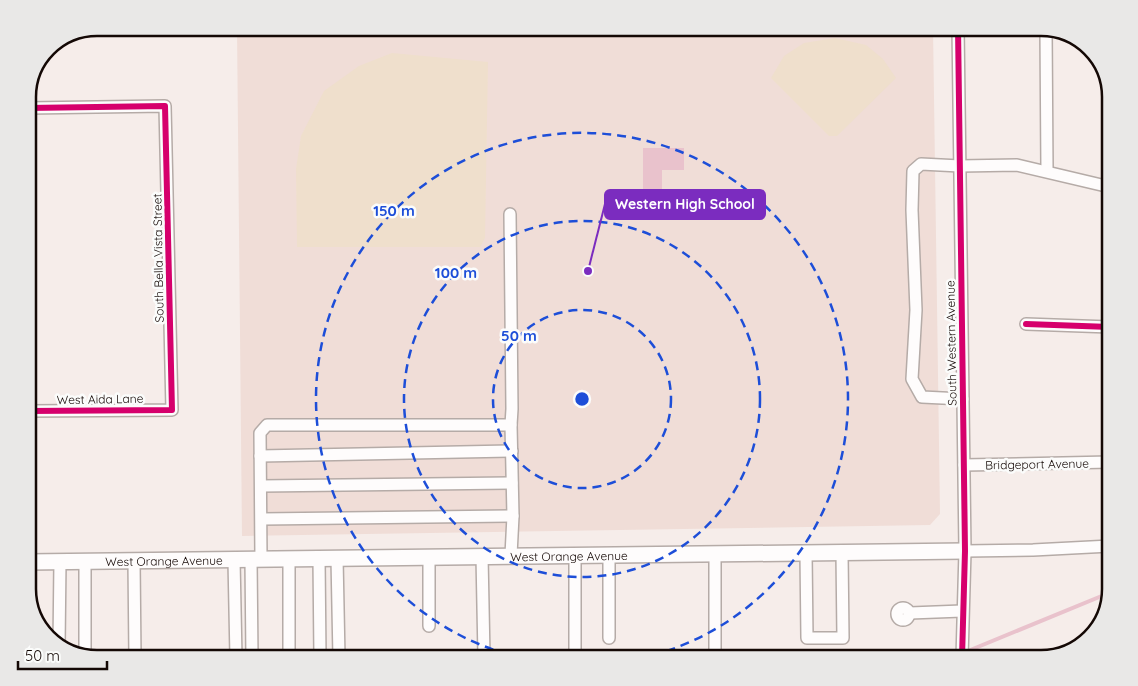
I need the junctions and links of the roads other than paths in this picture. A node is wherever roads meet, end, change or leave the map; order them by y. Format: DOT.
graph roads {
  1 [pos="958,36"];
  2 [pos="1046,37"];
  3 [pos="36,108"];
  4 [pos="960,166"];
  5 [pos="1047,171"];
  6 [pos="1102,185"];
  7 [pos="510,214"];
  8 [pos="1026,324"];
  9 [pos="1102,327"];
  10 [pos="963,399"];
  11 [pos="172,410"];
  12 [pos="36,411"];
  13 [pos="511,425"];
  14 [pos="512,451"];
  15 [pos="260,456"];
  16 [pos="1102,462"];
  17 [pos="964,465"];
  18 [pos="512,483"];
  19 [pos="261,486"];
  20 [pos="512,516"];
  21 [pos="262,519"];
  22 [pos="1102,546"];
  23 [pos="965,551"];
  24 [pos="842,552"];
  25 [pos="806,553"];
  26 [pos="715,554"];
  27 [pos="575,555"];
  28 [pos="608,555"];
  29 [pos="429,556"];
  30 [pos="482,556"];
  31 [pos="511,556"];
  32 [pos="319,558"];
  33 [pos="337,558"];
  34 [pos="289,559"];
  35 [pos="234,560"];
  36 [pos="256,560"];
  37 [pos="60,561"];
  38 [pos="85,561"];
  39 [pos="134,561"];
  40 [pos="36,562"];
  41 [pos="962,611"];
  42 [pos="910,613"];
  43 [pos="429,626"];
  44 [pos="60,637"];
  45 [pos="609,638"];
  46 [pos="86,648"];
  47 [pos="135,650"];
  48 [pos="236,650"];
  49 [pos="252,650"];
  50 [pos="289,650"];
  51 [pos="320,650"];
  52 [pos="338,650"];
  53 [pos="484,650"];
  54 [pos="575,650"];
  55 [pos="715,650"];
  56 [pos="962,650"];
  1 -- 4 [label="street, South Western Avenue"];
  2 -- 5 [label="street"];
  3 -- 11 [label="street, South Bella Vista Street"];
  4 -- 5 [label="street"];
  4 -- 10 [label="street, South Western Avenue"];
  4 -- 10 [label="street"];
  5 -- 6 [label="street"];
  7 -- 13 [label="street"];
  8 -- 9 [label="street"];
  10 -- 17 [label="street, South Western Avenue"];
  11 -- 12 [label="street, West Aida Lane"];
  13 -- 14 [label="street"];
  13 -- 15 [label="street"];
  14 -- 15 [label="street"];
  14 -- 18 [label="street"];
  15 -- 19 [label="street"];
  16 -- 17 [label="street, Bridgeport Avenue"];
  17 -- 23 [label="street, South Western Avenue"];
  18 -- 19 [label="street"];
  18 -- 20 [label="street"];
  19 -- 21 [label="street"];
  20 -- 21 [label="street"];
  20 -- 31 [label="street"];
  21 -- 36 [label="street"];
  22 -- 23 [label="street, West Orange Avenue"];
  23 -- 24 [label="main road, West Orange Avenue"];
  23 -- 41 [label="street, South Western Avenue"];
  24 -- 25 [label="main road, West Orange Avenue"];
  24 -- 25 [label="street"];
  25 -- 26 [label="main road, West Orange Avenue"];
  26 -- 28 [label="main road, West Orange Avenue"];
  26 -- 55 [label="street"];
  27 -- 28 [label="main road, West Orange Avenue"];
  27 -- 31 [label="main road, West Orange Avenue"];
  27 -- 54 [label="street"];
  28 -- 45 [label="street"];
  29 -- 30 [label="main road, West Orange Avenue"];
  29 -- 33 [label="main road, West Orange Avenue"];
  29 -- 43 [label="street"];
  30 -- 31 [label="main road, West Orange Avenue"];
  30 -- 53 [label="street"];
  32 -- 33 [label="main road, West Orange Avenue"];
  32 -- 34 [label="main road, West Orange Avenue"];
  32 -- 51 [label="street"];
  33 -- 52 [label="street"];
  34 -- 36 [label="main road, West Orange Avenue"];
  34 -- 50 [label="street"];
  35 -- 36 [label="main road, West Orange Avenue"];
  35 -- 39 [label="main road, West Orange Avenue"];
  35 -- 48 [label="street"];
  36 -- 49 [label="street"];
  37 -- 38 [label="main road, West Orange Avenue"];
  37 -- 40 [label="main road, West Orange Avenue"];
  37 -- 44 [label="street"];
  38 -- 39 [label="main road, West Orange Avenue"];
  38 -- 46 [label="street"];
  39 -- 47 [label="street"];
  41 -- 42 [label="street"];
  41 -- 56 [label="street, South Western Avenue"];
}
